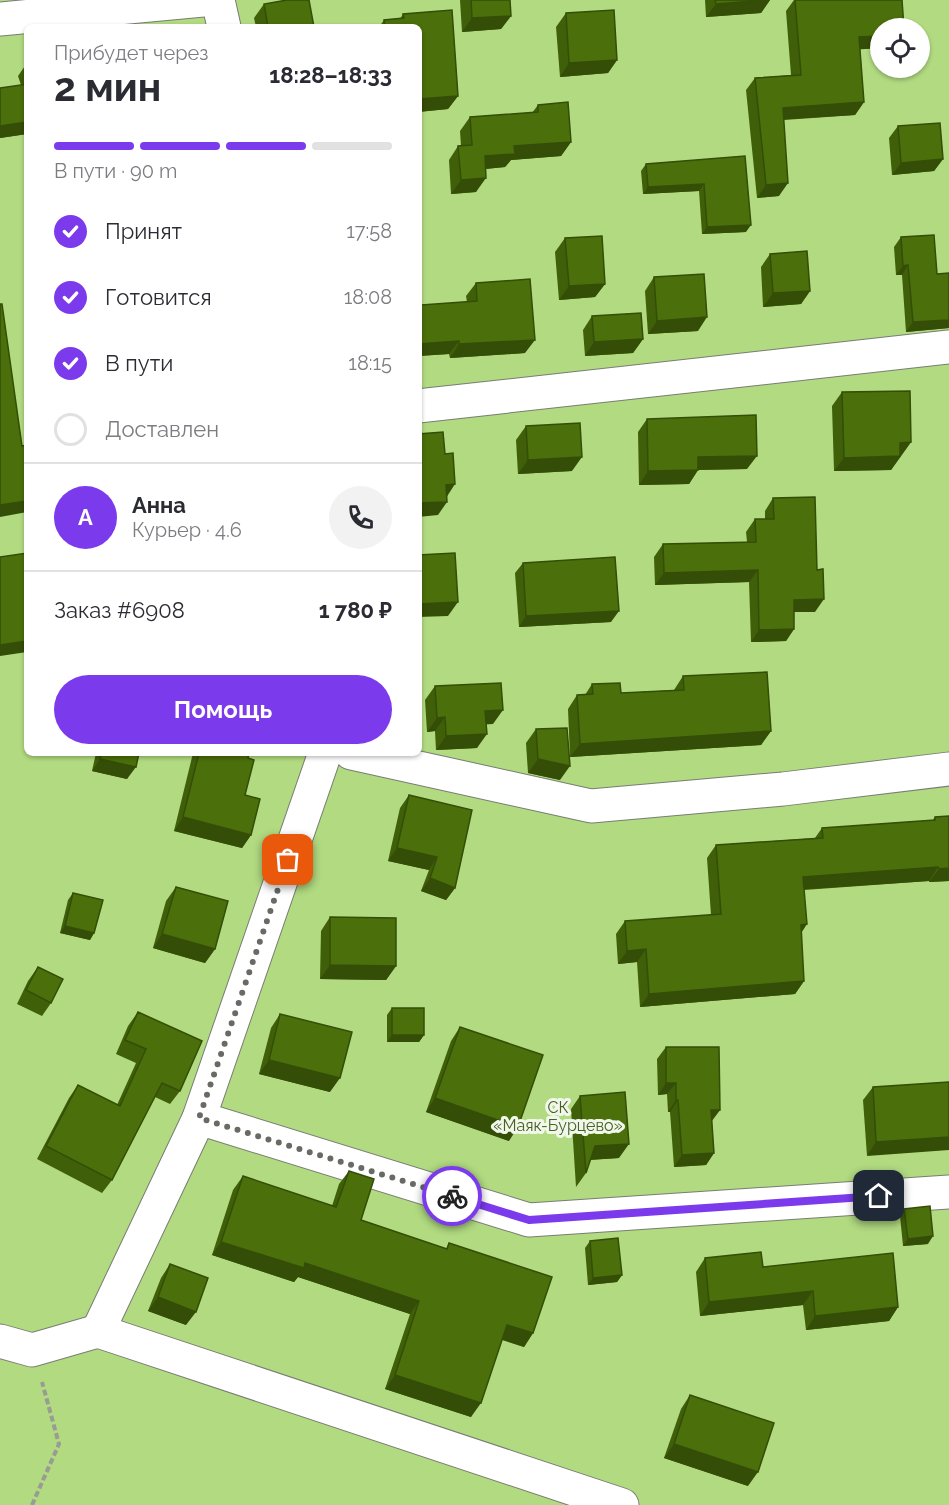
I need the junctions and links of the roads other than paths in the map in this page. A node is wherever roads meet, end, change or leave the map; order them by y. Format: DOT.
graph roads {
  1 [pos="203,0"];
  2 [pos="218,0"];
  3 [pos="0,20"];
  4 [pos="223,24"];
  5 [pos="949,347"];
  6 [pos="422,406"];
  7 [pos="324,756"];
  8 [pos="365,756"];
  9 [pos="949,769"];
  10 [pos="199,1118"];
  11 [pos="949,1191"];
  12 [pos="98,1331"];
  13 [pos="0,1341"];
  14 [pos="622,1505"];
  1 -- 3 [label="street"];
  2 -- 4 [label="street"];
  5 -- 6 [label="street"];
  7 -- 10 [label="street"];
  8 -- 9 [label="street"];
  10 -- 11 [label="street"];
  10 -- 12 [label="street"];
  12 -- 13 [label="street"];
  12 -- 14 [label="street"];
}
